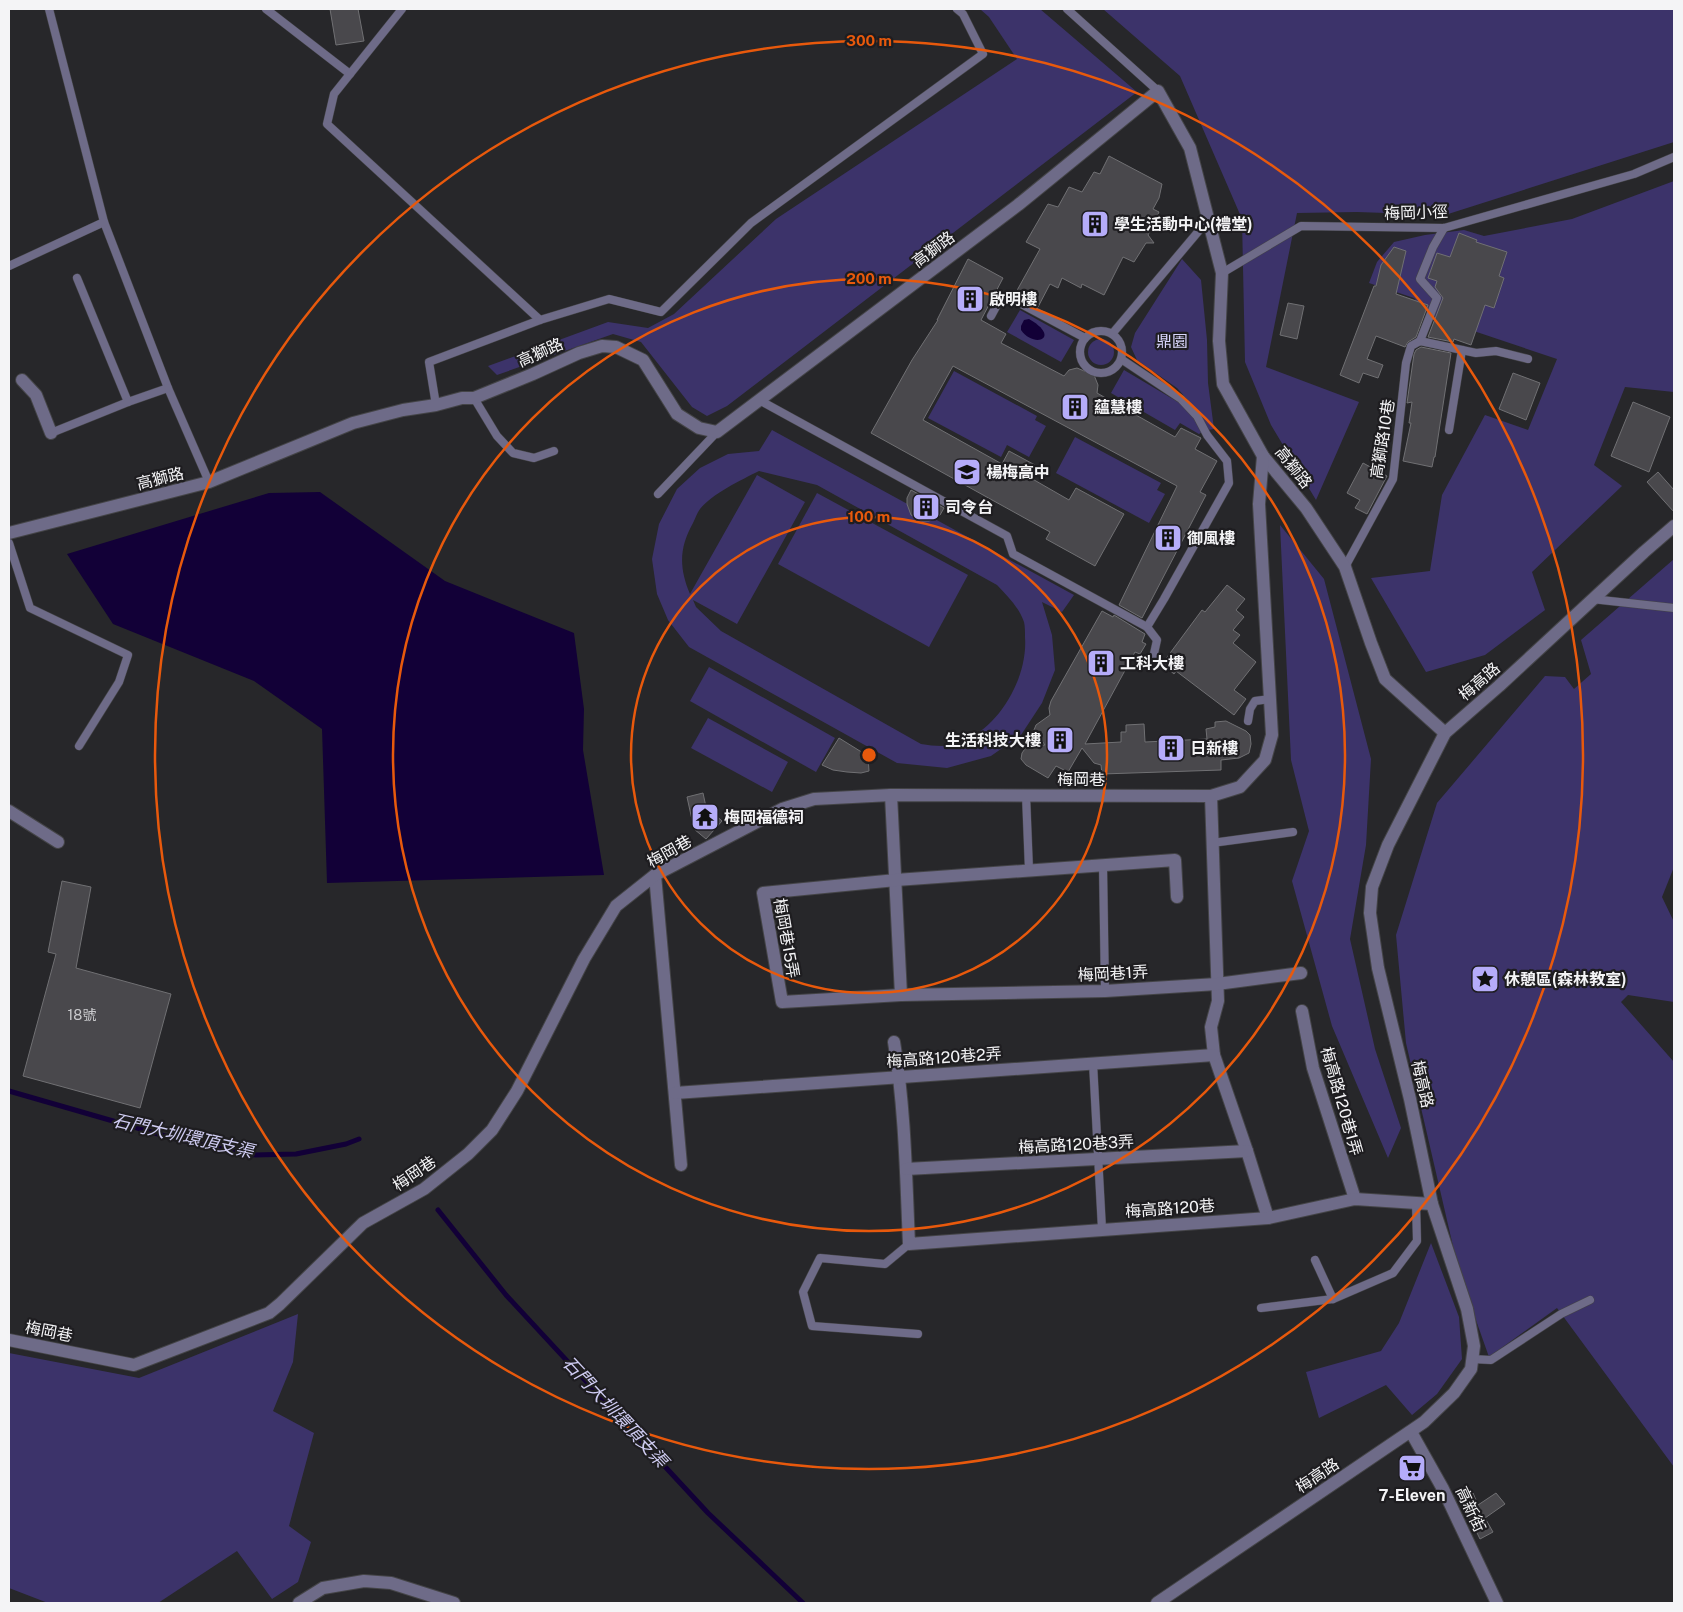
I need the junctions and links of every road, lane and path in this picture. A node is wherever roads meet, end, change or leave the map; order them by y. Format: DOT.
graph roads {
  1 [pos="50,9"];
  2 [pos="266,9"];
  3 [pos="402,9"];
  4 [pos="957,9"];
  5 [pos="1067,9"];
  6 [pos="350,74"];
  7 [pos="1158,91"];
  8 [pos="1674,157"];
  9 [pos="1208,220"];
  10 [pos="104,222"];
  11 [pos="1444,228"];
  12 [pos="9,266"];
  13 [pos="1222,274"];
  14 [pos="77,278"];
  15 [pos="991,316"];
  16 [pos="540,320"];
  17 [pos="1112,334"];
  18 [pos="1085,338"];
  19 [pos="1420,340"];
  20 [pos="1462,350"];
  21 [pos="1121,358"];
  22 [pos="1528,359"];
  23 [pos="22,380"];
  24 [pos="168,388"];
  25 [pos="474,398"];
  26 [pos="759,400"];
  27 [pos="128,402"];
  28 [pos="436,405"];
  29 [pos="1449,430"];
  30 [pos="717,432"];
  31 [pos="51,433"];
  32 [pos="554,450"];
  33 [pos="1263,456"];
  34 [pos="210,482"];
  35 [pos="658,494"];
  36 [pos="1674,526"];
  37 [pos="9,533"];
  38 [pos="9,543"];
  39 [pos="1345,567"];
  40 [pos="1592,599"];
  41 [pos="1674,608"];
  42 [pos="1147,627"];
  43 [pos="1153,658"];
  44 [pos="1270,699"];
  45 [pos="1248,721"];
  46 [pos="1445,733"];
  47 [pos="79,746"];
  48 [pos="891,795"];
  49 [pos="1026,795"];
  50 [pos="1211,796"];
  51 [pos="9,811"];
  52 [pos="1293,832"];
  53 [pos="58,842"];
  54 [pos="1212,843"];
  55 [pos="1103,865"];
  56 [pos="1029,870"];
  57 [pos="655,875"];
  58 [pos="896,880"];
  59 [pos="1177,897"];
  60 [pos="1301,973"];
  61 [pos="1217,984"];
  62 [pos="1105,990"];
  63 [pos="1012,992"];
  64 [pos="901,995"];
  65 [pos="1302,1010"];
  66 [pos="894,1042"];
  67 [pos="1214,1055"];
  68 [pos="1093,1063"];
  69 [pos="900,1076"];
  70 [pos="675,1093"];
  71 [pos="1247,1151"];
  72 [pos="1098,1159"];
  73 [pos="681,1165"];
  74 [pos="906,1169"];
  75 [pos="1355,1199"];
  76 [pos="1416,1203"];
  77 [pos="1432,1204"];
  78 [pos="1268,1218"];
  79 [pos="1102,1229"];
  80 [pos="909,1244"];
  81 [pos="1315,1260"];
  82 [pos="1333,1299"];
  83 [pos="1590,1300"];
  84 [pos="1261,1308"];
  85 [pos="918,1334"];
  86 [pos="9,1340"];
  87 [pos="1472,1359"];
  88 [pos="1411,1432"];
  89 [pos="299,1603"];
  90 [pos="454,1603"];
  91 [pos="1157,1603"];
  92 [pos="1497,1603"];
  1 -- 10 [label="lane"];
  2 -- 6 [label="lane"];
  3 -- 6 [label="lane"];
  4 -- 16 [label="lane"];
  5 -- 7 [label="lane"];
  6 -- 16 [label="lane"];
  7 -- 9 [label="street, 高獅路"];
  7 -- 26 [label="street, 高獅路"];
  8 -- 11 [label="lane, 梅岡小徑"];
  9 -- 13 [label="street, 高獅路"];
  9 -- 17 [label="lane"];
  10 -- 12 [label="lane"];
  10 -- 24 [label="lane"];
  11 -- 13 [label="lane, 梅岡小徑"];
  11 -- 19 [label="lane, 高獅路10巷"];
  13 -- 33 [label="street, 高獅路"];
  14 -- 27 [label="lane"];
  15 -- 18 [label="lane"];
  16 -- 28 [label="lane"];
  17 -- 18 [label="lane"];
  17 -- 21 [label="lane"];
  18 -- 21 [label="lane"];
  19 -- 20 [label="lane"];
  19 -- 39 [label="lane, 高獅路10巷"];
  20 -- 22 [label="lane"];
  20 -- 29 [label="lane"];
  21 -- 42 [label="lane"];
  23 -- 31 [label="street"];
  24 -- 27 [label="lane"];
  24 -- 34 [label="lane"];
  25 -- 28 [label="street, 高獅路"];
  25 -- 30 [label="street, 高獅路"];
  25 -- 32 [label="lane"];
  26 -- 30 [label="street, 高獅路"];
  26 -- 42 [label="lane"];
  27 -- 31 [label="lane"];
  28 -- 34 [label="street, 高獅路"];
  30 -- 35 [label="lane"];
  33 -- 39 [label="street, 高獅路"];
  33 -- 44 [label="street, 梅岡巷"];
  34 -- 37 [label="street, 高獅路"];
  36 -- 40 [label="street, 梅高路"];
  38 -- 47 [label="lane"];
  39 -- 46 [label="street, 高獅路"];
  40 -- 41 [label="lane"];
  40 -- 46 [label="street, 梅高路"];
  42 -- 43 [label="lane"];
  44 -- 45 [label="lane"];
  44 -- 50 [label="street, 梅岡巷"];
  46 -- 77 [label="street, 梅高路"];
  48 -- 49 [label="street, 梅岡巷"];
  48 -- 57 [label="street, 梅岡巷"];
  48 -- 58 [label="street"];
  49 -- 50 [label="street, 梅岡巷"];
  49 -- 56 [label="lane"];
  50 -- 54 [label="street"];
  51 -- 53 [label="street"];
  52 -- 54 [label="lane"];
  54 -- 61 [label="street"];
  55 -- 56 [label="street, 梅岡巷15弄"];
  55 -- 59 [label="street, 梅岡巷15弄"];
  55 -- 62 [label="lane"];
  56 -- 58 [label="street, 梅岡巷15弄"];
  57 -- 70 [label="street"];
  57 -- 86 [label="street, 梅岡巷"];
  58 -- 64 [label="street"];
  58 -- 64 [label="street, 梅岡巷15弄"];
  60 -- 61 [label="street, 梅岡巷1弄"];
  61 -- 62 [label="street, 梅岡巷1弄"];
  61 -- 67 [label="street"];
  62 -- 63 [label="street, 梅岡巷1弄"];
  63 -- 64 [label="street, 梅岡巷15弄"];
  65 -- 75 [label="street, 梅高路120巷1弄"];
  66 -- 69 [label="street"];
  67 -- 68 [label="street, 梅高路120巷2弄"];
  67 -- 71 [label="street"];
  68 -- 69 [label="street, 梅高路120巷2弄"];
  68 -- 72 [label="lane"];
  69 -- 70 [label="street, 梅高路120巷2弄"];
  69 -- 74 [label="street"];
  70 -- 73 [label="street"];
  71 -- 72 [label="street, 梅高路120巷3弄"];
  71 -- 78 [label="street"];
  72 -- 74 [label="street, 梅高路120巷3弄"];
  72 -- 79 [label="lane"];
  74 -- 80 [label="street"];
  75 -- 76 [label="street, 梅高路120巷"];
  75 -- 78 [label="street, 梅高路120巷"];
  76 -- 77 [label="street, 梅高路120巷"];
  76 -- 82 [label="lane"];
  77 -- 87 [label="street, 梅高路"];
  78 -- 79 [label="street, 梅高路120巷"];
  79 -- 80 [label="street, 梅高路120巷"];
  80 -- 85 [label="lane"];
  81 -- 82 [label="lane"];
  82 -- 84 [label="lane"];
  83 -- 87 [label="lane"];
  87 -- 88 [label="street, 梅高路"];
  88 -- 91 [label="street, 梅高路"];
  88 -- 92 [label="street, 高新街"];
  89 -- 90 [label="street"];
}
